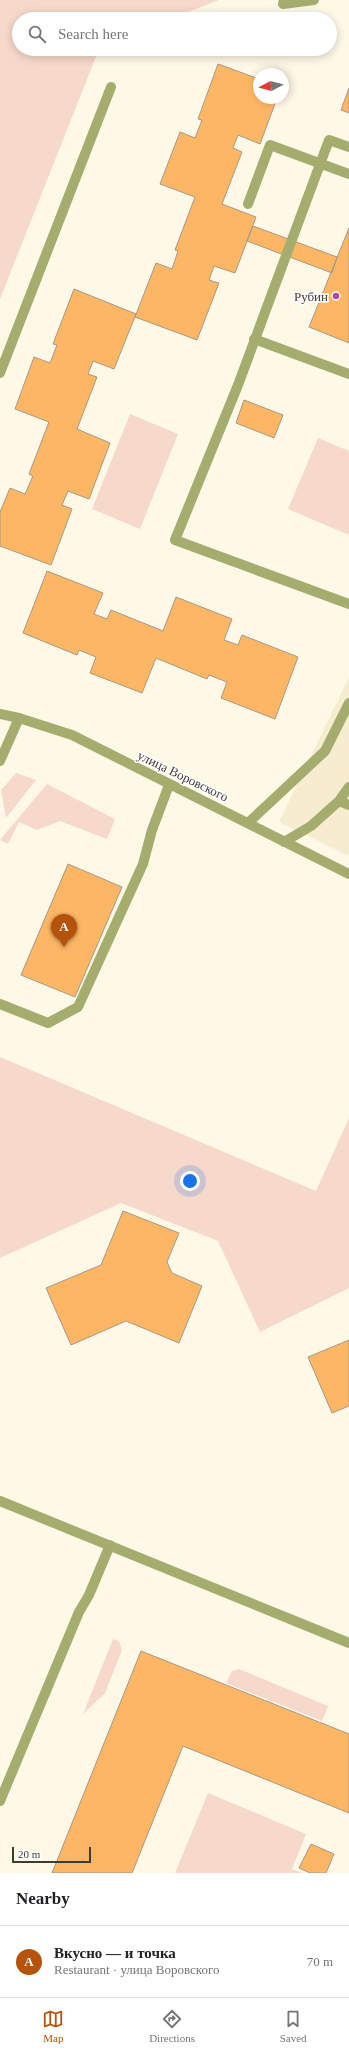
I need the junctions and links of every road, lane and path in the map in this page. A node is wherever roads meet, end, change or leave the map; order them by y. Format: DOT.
graph roads {
  1 [pos="284,0"];
  2 [pos="314,0"];
  3 [pos="111,87"];
  4 [pos="349,147"];
  5 [pos="320,163"];
  6 [pos="349,174"];
  7 [pos="248,204"];
  8 [pos="254,339"];
  9 [pos="0,373"];
  10 [pos="349,374"];
  11 [pos="349,604"];
  12 [pos="349,703"];
  13 [pos="0,714"];
  14 [pos="19,718"];
  15 [pos="0,761"];
  16 [pos="170,785"];
  17 [pos="349,787"];
  18 [pos="339,801"];
  19 [pos="349,804"];
  20 [pos="248,823"];
  21 [pos="284,842"];
  22 [pos="349,874"];
  23 [pos="0,1004"];
  24 [pos="0,1501"];
  25 [pos="110,1545"];
  26 [pos="349,1643"];
  27 [pos="0,1801"];
  1 -- 2 [label="street"];
  3 -- 9 [label="street"];
  4 -- 5 [label="street"];
  5 -- 6 [label="street"];
  5 -- 7 [label="street"];
  5 -- 8 [label="street"];
  8 -- 10 [label="street"];
  8 -- 11 [label="street"];
  12 -- 20 [label="street"];
  13 -- 14 [label="street, улица Воровского"];
  14 -- 15 [label="street"];
  14 -- 16 [label="street, улица Воровского"];
  16 -- 20 [label="street, улица Воровского"];
  16 -- 23 [label="street"];
  17 -- 18 [label="street"];
  18 -- 19 [label="street"];
  18 -- 21 [label="street"];
  20 -- 21 [label="street, улица Воровского"];
  21 -- 22 [label="street, улица Воровского"];
  24 -- 25 [label="street"];
  25 -- 26 [label="street"];
  25 -- 27 [label="street"];
}
